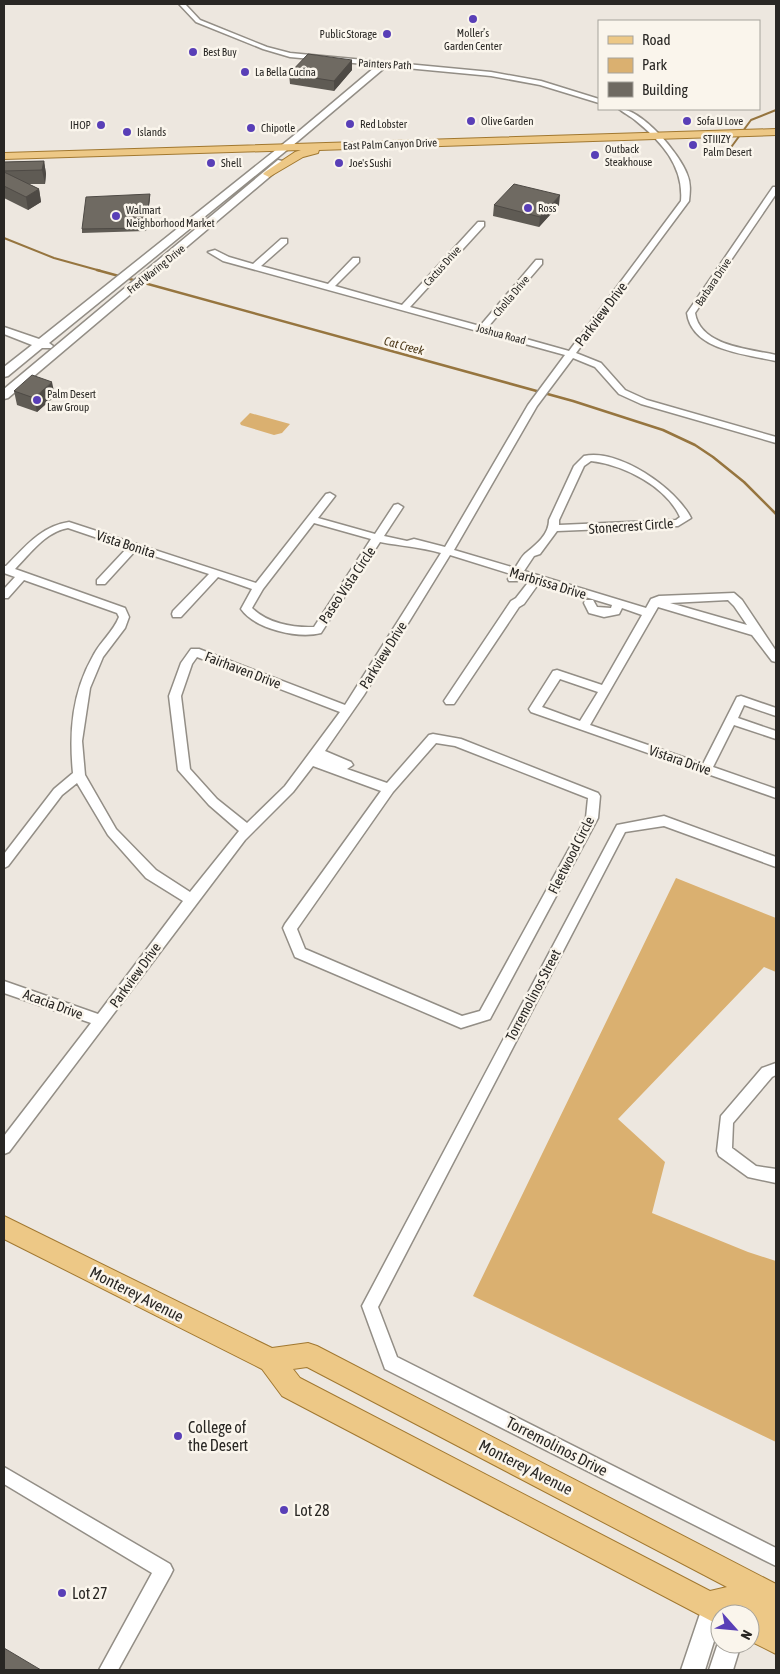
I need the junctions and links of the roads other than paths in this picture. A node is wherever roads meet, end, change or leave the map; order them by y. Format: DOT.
graph roads {
  1 [pos="182,4"];
  2 [pos="384,64"];
  3 [pos="598,101"];
  4 [pos="625,110"];
  5 [pos="776,125"];
  6 [pos="709,131"];
  7 [pos="776,132"];
  8 [pos="651,133"];
  9 [pos="297,143"];
  10 [pos="356,146"];
  11 [pos="4,148"];
  12 [pos="282,148"];
  13 [pos="4,156"];
  14 [pos="255,170"];
  15 [pos="269,174"];
  16 [pos="776,189"];
  17 [pos="224,195"];
  18 [pos="240,199"];
  19 [pos="481,224"];
  20 [pos="199,233"];
  21 [pos="284,241"];
  22 [pos="212,252"];
  23 [pos="356,260"];
  24 [pos="539,262"];
  25 [pos="255,267"];
  26 [pos="330,287"];
  27 [pos="131,290"];
  28 [pos="404,308"];
  29 [pos="4,330"];
  30 [pos="482,330"];
  31 [pos="4,340"];
  32 [pos="37,345"];
  33 [pos="55,351"];
  34 [pos="571,354"];
  35 [pos="776,358"];
  36 [pos="4,373"];
  37 [pos="4,395"];
  38 [pos="776,426"];
  39 [pos="773,439"];
  40 [pos="330,496"];
  41 [pos="398,507"];
  42 [pos="312,520"];
  43 [pos="554,528"];
  44 [pos="378,538"];
  45 [pos="134,546"];
  46 [pos="446,554"];
  47 [pos="6,570"];
  48 [pos="215,574"];
  49 [pos="22,575"];
  50 [pos="101,582"];
  51 [pos="523,584"];
  52 [pos="258,587"];
  53 [pos="4,595"];
  54 [pos="578,596"];
  55 [pos="655,602"];
  56 [pos="616,608"];
  57 [pos="177,614"];
  58 [pos="647,617"];
  59 [pos="756,632"];
  60 [pos="776,658"];
  61 [pos="605,690"];
  62 [pos="450,701"];
  63 [pos="347,710"];
  64 [pos="776,712"];
  65 [pos="731,720"];
  66 [pos="583,727"];
  67 [pos="776,735"];
  68 [pos="314,757"];
  69 [pos="706,769"];
  70 [pos="79,775"];
  71 [pos="391,786"];
  72 [pos="776,794"];
  73 [pos="248,831"];
  74 [pos="776,862"];
  75 [pos="4,863"];
  76 [pos="191,900"];
  77 [pos="4,987"];
  78 [pos="101,1021"];
  79 [pos="776,1069"];
  80 [pos="4,1147"];
  81 [pos="776,1176"];
  82 [pos="4,1227"];
  83 [pos="370,1306"];
  84 [pos="271,1360"];
  85 [pos="4,1475"];
  86 [pos="776,1557"];
  87 [pos="776,1598"];
  88 [pos="719,1604"];
  89 [pos="737,1604"];
  90 [pos="710,1605"];
  91 [pos="760,1614"];
  92 [pos="776,1621"];
  93 [pos="760,1631"];
  94 [pos="710,1632"];
  95 [pos="776,1640"];
  96 [pos="726,1654"];
  97 [pos="108,1670"];
  98 [pos="693,1670"];
  99 [pos="721,1670"];
  1 -- 2 [label="street, Painters Path"];
  2 -- 3 [label="street, Painters Path"];
  2 -- 9 [label="main road, Fred Waring Drive"];
  4 -- 8 [label="street"];
  5 -- 6 [label="main road, East Palm Canyon Drive"];
  6 -- 7 [label="main road, East Palm Canyon Drive"];
  6 -- 8 [label="main road, East Palm Canyon Drive"];
  8 -- 9 [label="main road, East Palm Canyon Drive"];
  8 -- 10 [label="main road, East Palm Canyon Drive"];
  8 -- 34 [label="street, Parkview Drive"];
  9 -- 10 [label="main road, East Palm Canyon Drive"];
  9 -- 11 [label="main road, East Palm Canyon Drive"];
  9 -- 12 [label="main road, East Palm Canyon Drive"];
  9 -- 15 [label="main road, Fred Waring Drive"];
  10 -- 15 [label="main road"];
  12 -- 13 [label="main road, East Palm Canyon Drive"];
  12 -- 14 [label="main road, Fred Waring Drive"];
  14 -- 17 [label="main road, Fred Waring Drive"];
  14 -- 18 [label="main road"];
  15 -- 18 [label="main road, Fred Waring Drive"];
  16 -- 35 [label="street, Barbara Drive"];
  17 -- 20 [label="main road"];
  17 -- 32 [label="main road, Fred Waring Drive"];
  18 -- 20 [label="main road, Fred Waring Drive"];
  19 -- 28 [label="street, Cactus Drive"];
  20 -- 27 [label="main road, Fred Waring Drive"];
  21 -- 25 [label="street"];
  22 -- 25 [label="street, Joshua Road"];
  23 -- 26 [label="street"];
  24 -- 30 [label="street, Cholla Drive"];
  25 -- 26 [label="street, Joshua Road"];
  26 -- 28 [label="street, Joshua Road"];
  27 -- 33 [label="main road, Fred Waring Drive"];
  28 -- 30 [label="street, Joshua Road"];
  29 -- 32 [label="main road"];
  30 -- 34 [label="street, Joshua Road"];
  31 -- 32 [label="main road"];
  32 -- 33 [label="main road"];
  32 -- 36 [label="main road, Fred Waring Drive"];
  33 -- 37 [label="main road, Fred Waring Drive"];
  34 -- 39 [label="street, Joshua Road"];
  34 -- 46 [label="street, Parkview Drive"];
  38 -- 39 [label="street"];
  40 -- 42 [label="street, Paseo Vista Circle"];
  41 -- 44 [label="street, Paseo Vista Circle"];
  42 -- 44 [label="street, Marbrissa Drive"];
  42 -- 52 [label="street, Paseo Vista Circle"];
  43 -- 43 [label="street, Stonecrest Circle"];
  43 -- 51 [label="street, Stonecrest Circle"];
  44 -- 46 [label="street, Marbrissa Drive"];
  44 -- 52 [label="street, Paseo Vista Circle"];
  45 -- 47 [label="street, Vista Bonita"];
  45 -- 48 [label="street, Vista Bonita"];
  45 -- 50 [label="street"];
  46 -- 51 [label="street, Marbrissa Drive"];
  46 -- 63 [label="street, Parkview Drive"];
  47 -- 49 [label="street"];
  48 -- 52 [label="street, Vista Bonita"];
  48 -- 57 [label="street"];
  49 -- 53 [label="street"];
  49 -- 70 [label="street"];
  51 -- 54 [label="street, Marbrissa Drive"];
  51 -- 62 [label="street, Stonecrest Circle"];
  54 -- 56 [label="street, Marbrissa Drive"];
  54 -- 56 [label="street, Marbrissa Drive"];
  55 -- 58 [label="street"];
  55 -- 59 [label="street"];
  55 -- 59 [label="street"];
  56 -- 58 [label="street, Marbrissa Drive"];
  58 -- 61 [label="street"];
  59 -- 60 [label="street"];
  61 -- 66 [label="street"];
  61 -- 66 [label="street, Vistara Drive"];
  63 -- 68 [label="street, Parkview Drive"];
  63 -- 73 [label="street, Fairhaven Drive"];
  64 -- 65 [label="street"];
  65 -- 67 [label="street"];
  65 -- 69 [label="street"];
  66 -- 69 [label="street, Vistara Drive"];
  68 -- 71 [label="street"];
  68 -- 73 [label="street, Parkview Drive"];
  69 -- 72 [label="street, Vistara Drive"];
  70 -- 75 [label="street"];
  70 -- 76 [label="street"];
  71 -- 71 [label="street, Fleetwood Circle"];
  73 -- 76 [label="street, Parkview Drive"];
  74 -- 83 [label="street, Torremolinos Street"];
  76 -- 78 [label="street, Parkview Drive"];
  77 -- 78 [label="street, Acacia Drive"];
  78 -- 80 [label="street, Parkview Drive"];
  79 -- 81 [label="street"];
  82 -- 84 [label="main road, Monterey Avenue"];
  83 -- 86 [label="street, Torremolinos Drive"];
  84 -- 87 [label="main road, Monterey Avenue"];
  84 -- 90 [label="main road, Monterey Avenue"];
  85 -- 97 [label="street"];
  88 -- 89 [label="main road"];
  91 -- 92 [label="main road"];
  93 -- 95 [label="main road"];
  94 -- 98 [label="main road"];
  96 -- 99 [label="main road"];
}
